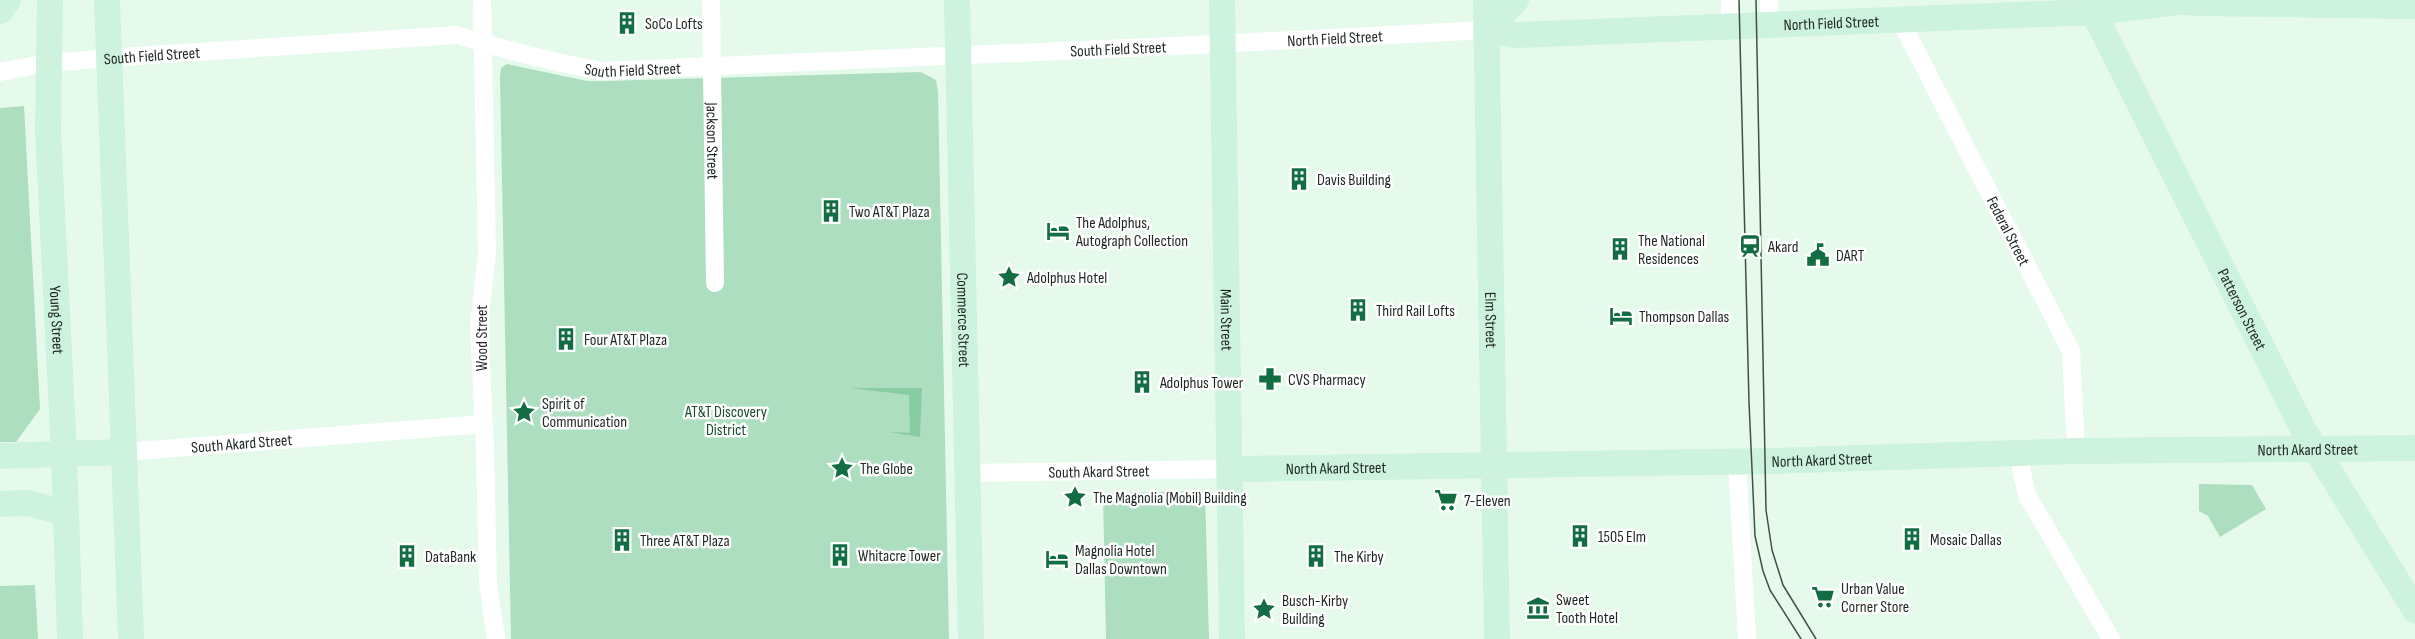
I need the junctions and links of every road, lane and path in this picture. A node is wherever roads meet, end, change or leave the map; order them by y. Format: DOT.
graph roads {
  1 [pos="8,0"];
  2 [pos="50,0"];
  3 [pos="107,0"];
  4 [pos="482,0"];
  5 [pos="711,0"];
  6 [pos="957,0"];
  7 [pos="1222,0"];
  8 [pos="1486,0"];
  9 [pos="1516,0"];
  10 [pos="1730,0"];
  11 [pos="1769,0"];
  12 [pos="2170,1"];
  13 [pos="2413,5"];
  14 [pos="2090,6"];
  15 [pos="0,11"];
  16 [pos="1900,20"];
  17 [pos="1770,26"];
  18 [pos="1730,28"];
  19 [pos="1486,30"];
  20 [pos="482,43"];
  21 [pos="1222,44"];
  22 [pos="958,56"];
  23 [pos="108,59"];
  24 [pos="49,63"];
  25 [pos="712,67"];
  26 [pos="0,72"];
  27 [pos="715,283"];
  28 [pos="484,424"];
  29 [pos="2415,448"];
  30 [pos="2315,449"];
  31 [pos="2076,451"];
  32 [pos="124,452"];
  33 [pos="64,454"];
  34 [pos="2018,454"];
  35 [pos="0,456"];
  36 [pos="1737,461"];
  37 [pos="1495,464"];
  38 [pos="1230,469"];
  39 [pos="967,473"];
  40 [pos="0,504"];
  41 [pos="66,513"];
  42 [pos="2415,610"];
  43 [pos="70,639"];
  44 [pos="131,639"];
  45 [pos="496,639"];
  46 [pos="971,639"];
  47 [pos="1232,639"];
  48 [pos="1497,639"];
  49 [pos="1747,639"];
  50 [pos="2111,639"];
  1 -- 15 [label="main road"];
  2 -- 24 [label="main road, Young Street"];
  3 -- 23 [label="main road"];
  4 -- 20 [label="street, Wood Street"];
  5 -- 25 [label="street, Jackson Street"];
  6 -- 22 [label="main road, Commerce Street"];
  7 -- 21 [label="main road, Main Street"];
  8 -- 19 [label="main road, Elm Street"];
  9 -- 19 [label="main road"];
  10 -- 18 [label="street"];
  11 -- 17 [label="street"];
  12 -- 13 [label="main road, North Field Street"];
  12 -- 14 [label="main road, North Field Street"];
  14 -- 16 [label="main road, North Field Street"];
  14 -- 30 [label="main road, Patterson Street"];
  16 -- 17 [label="main road, North Field Street"];
  16 -- 31 [label="street, Federal Street"];
  17 -- 18 [label="main road, North Field Street"];
  18 -- 19 [label="main road, North Field Street"];
  19 -- 21 [label="street, North Field Street"];
  19 -- 37 [label="main road, Elm Street"];
  20 -- 23 [label="street, South Field Street"];
  20 -- 25 [label="street, South Field Street"];
  20 -- 28 [label="street, Wood Street"];
  21 -- 22 [label="street, South Field Street"];
  21 -- 38 [label="main road, Main Street"];
  22 -- 25 [label="street, South Field Street"];
  22 -- 39 [label="main road, Commerce Street"];
  23 -- 24 [label="street, South Field Street"];
  23 -- 32 [label="main road"];
  24 -- 26 [label="street, South Field Street"];
  24 -- 33 [label="main road, Young Street"];
  25 -- 27 [label="street, Jackson Street"];
  28 -- 32 [label="street, South Akard Street"];
  28 -- 45 [label="street, Wood Street"];
  29 -- 30 [label="main road, North Akard Street"];
  30 -- 31 [label="main road, North Akard Street"];
  30 -- 42 [label="main road, Patterson Street"];
  31 -- 34 [label="main road, North Akard Street"];
  32 -- 33 [label="main road, South Akard Street"];
  32 -- 44 [label="main road"];
  33 -- 35 [label="main road, South Akard Street"];
  33 -- 41 [label="main road, Young Street"];
  34 -- 36 [label="main road, North Akard Street"];
  34 -- 50 [label="street"];
  36 -- 37 [label="main road, North Akard Street"];
  36 -- 49 [label="street"];
  37 -- 38 [label="main road, North Akard Street"];
  37 -- 48 [label="main road, Elm Street"];
  38 -- 39 [label="street, South Akard Street"];
  38 -- 47 [label="main road, Main Street"];
  39 -- 46 [label="main road, Commerce Street"];
  40 -- 41 [label="main road"];
  41 -- 43 [label="main road, Young Street"];
}
